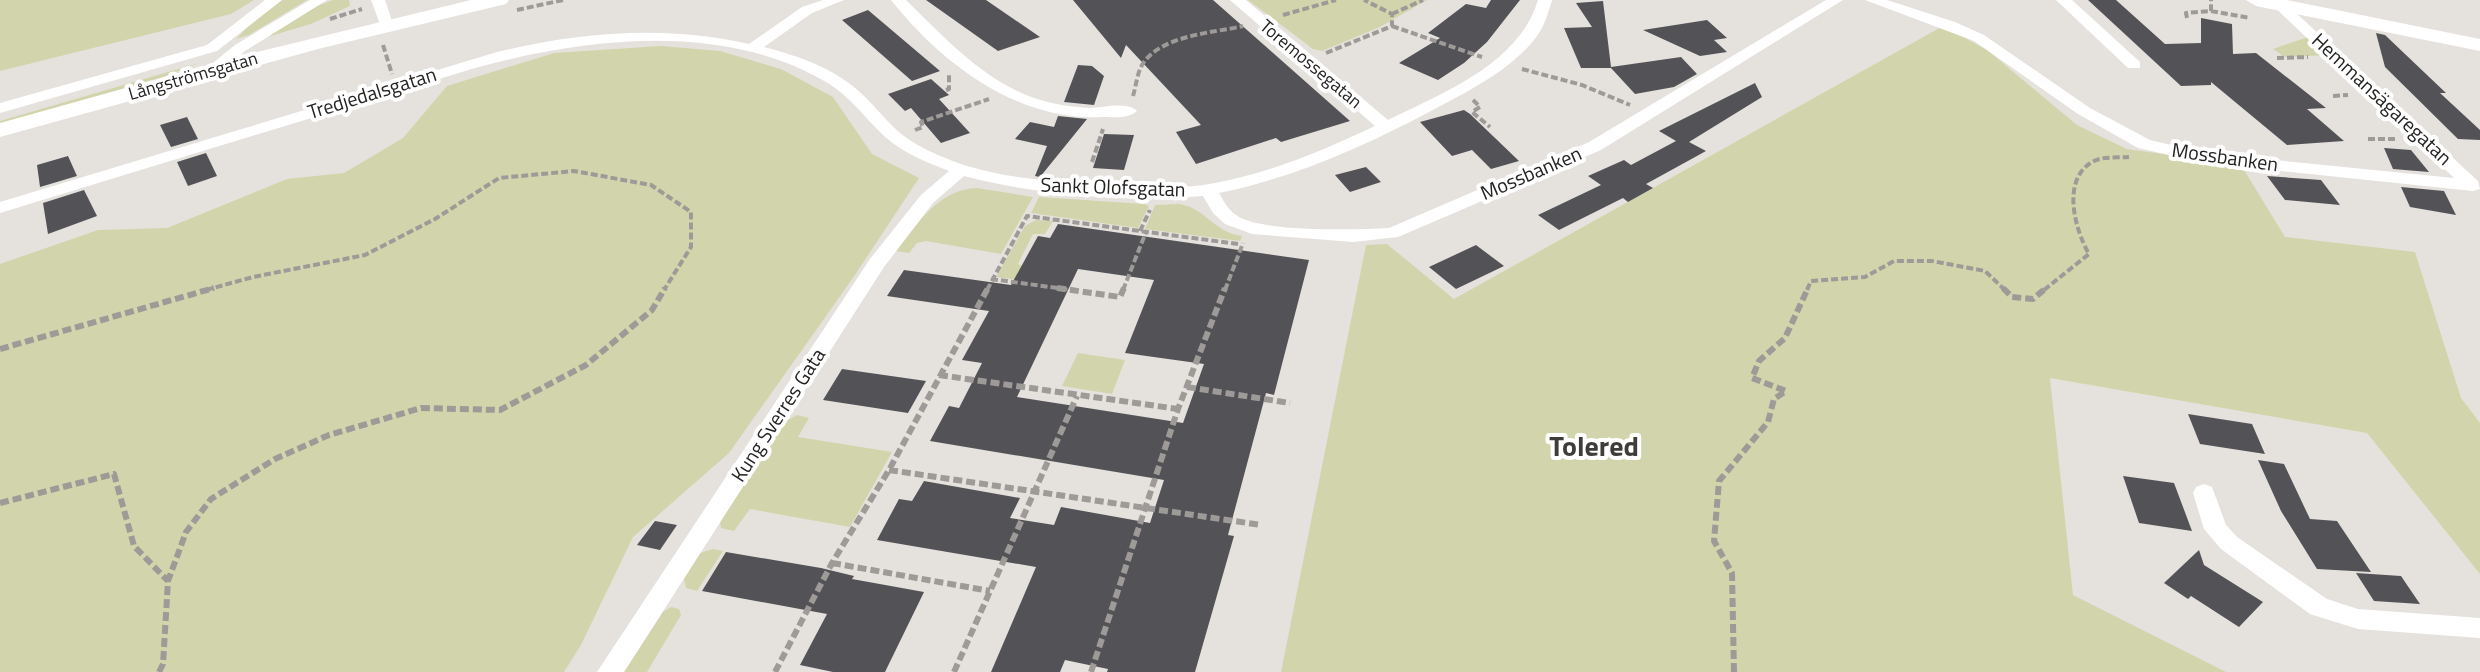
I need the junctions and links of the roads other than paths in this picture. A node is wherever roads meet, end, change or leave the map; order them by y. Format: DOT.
graph roads {
  1 [pos="275,0"];
  2 [pos="320,0"];
  3 [pos="378,0"];
  4 [pos="499,0"];
  5 [pos="837,0"];
  6 [pos="898,0"];
  7 [pos="1237,0"];
  8 [pos="1545,0"];
  9 [pos="1836,0"];
  10 [pos="1872,0"];
  11 [pos="2063,0"];
  12 [pos="2278,2"];
  13 [pos="2255,9"];
  14 [pos="386,24"];
  15 [pos="2480,45"];
  16 [pos="753,48"];
  17 [pos="2134,65"];
  18 [pos="214,70"];
  19 [pos="0,108"];
  20 [pos="1129,111"];
  21 [pos="1387,128"];
  22 [pos="0,130"];
  23 [pos="960,170"];
  24 [pos="1208,190"];
  25 [pos="2476,190"];
  26 [pos="0,208"];
  27 [pos="2204,493"];
  28 [pos="2480,628"];
  29 [pos="610,672"];
  1 -- 19 [label="street, Långströmsgatan"];
  2 -- 18 [label="street"];
  3 -- 14 [label="street"];
  4 -- 14 [label="street, Långströmsgatan"];
  5 -- 16 [label="street"];
  6 -- 20 [label="street"];
  7 -- 21 [label="street, Toremossegatan"];
  8 -- 21 [label="street, Sankt Olofsgatan"];
  9 -- 24 [label="street, Mossbanken"];
  10 -- 25 [label="street, Mossbanken"];
  11 -- 17 [label="street"];
  12 -- 13 [label="street"];
  12 -- 15 [label="street"];
  12 -- 25 [label="street, Hemmansägaregatan"];
  14 -- 18 [label="street, Långströmsgatan"];
  16 -- 23 [label="street, Sankt Olofsgatan"];
  16 -- 26 [label="street, Tredjedalsgatan"];
  18 -- 22 [label="street, Långströmsgatan"];
  21 -- 24 [label="street, Sankt Olofsgatan"];
  23 -- 24 [label="street, Sankt Olofsgatan"];
  23 -- 29 [label="street, Kung Sverres Gata"];
  27 -- 28 [label="street"];
}
